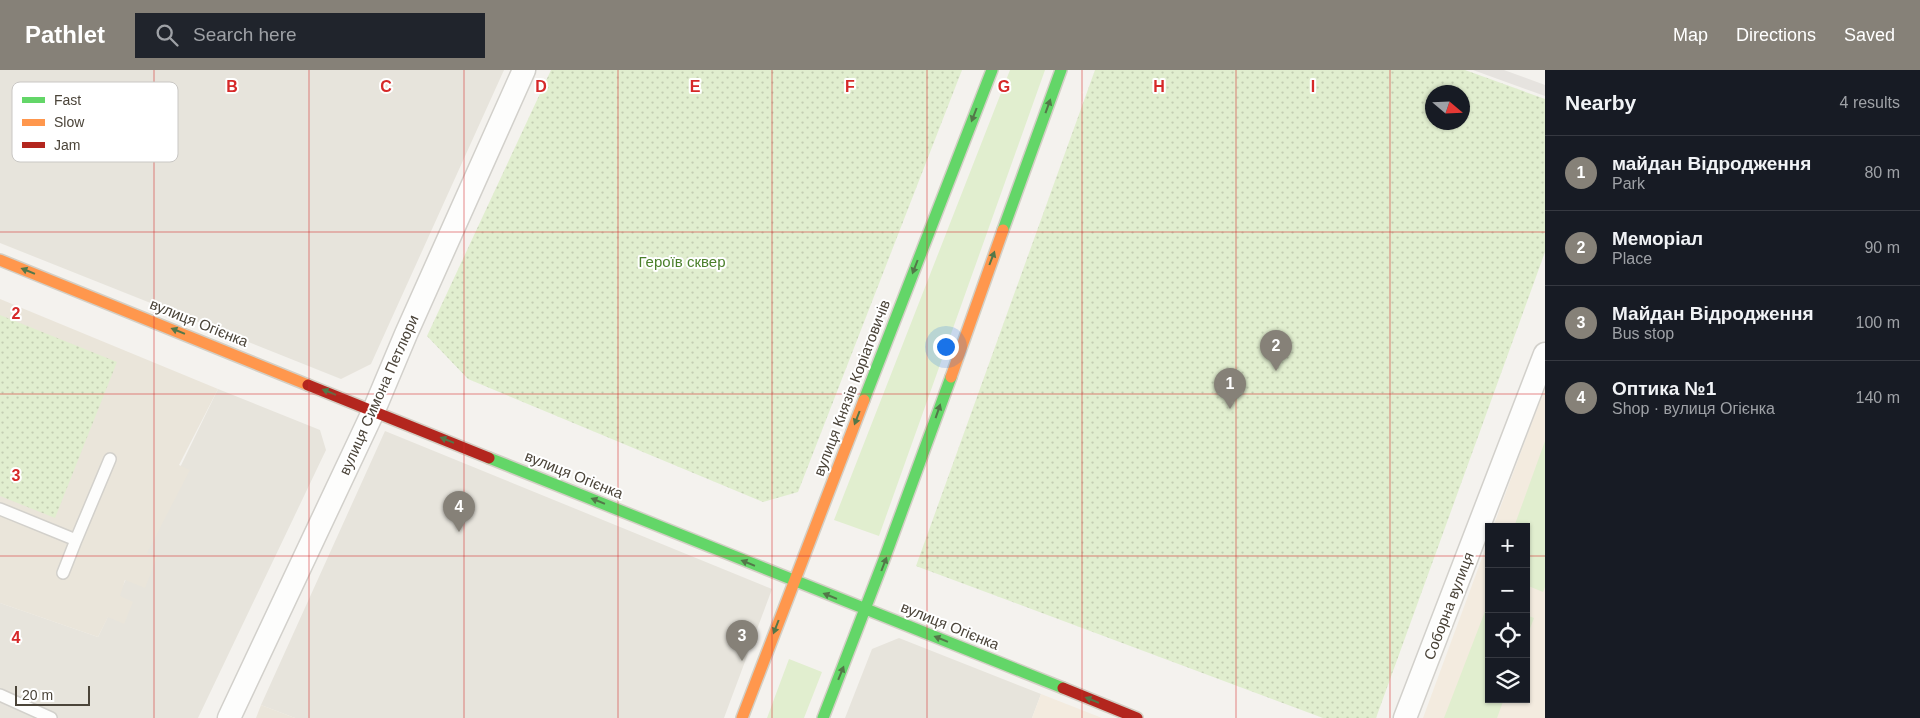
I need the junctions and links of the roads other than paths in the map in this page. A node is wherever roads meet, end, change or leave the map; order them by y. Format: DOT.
graph roads {
  1 [pos="524,70"];
  2 [pos="992,70"];
  3 [pos="1061,70"];
  4 [pos="0,260"];
  5 [pos="1545,354"];
  6 [pos="374,410"];
  7 [pos="110,459"];
  8 [pos="0,509"];
  9 [pos="76,540"];
  10 [pos="63,573"];
  11 [pos="794,581"];
  12 [pos="866,610"];
  13 [pos="0,694"];
  14 [pos="51,718"];
  15 [pos="229,718"];
  16 [pos="742,718"];
  17 [pos="823,718"];
  18 [pos="1137,718"];
  19 [pos="1405,718"];
  1 -- 6 [label="street, вулиця Симона Петлюри"];
  2 -- 11 [label="main road, вулиця Князів Коріатовичів, one-way"];
  12 -- 3 [label="main road, one-way"];
  6 -- 4 [label="main road, вулиця Огієнка, one-way"];
  5 -- 19 [label="street, Соборна вулиця"];
  11 -- 6 [label="main road, вулиця Огієнка, one-way"];
  6 -- 15 [label="street, вулиця Симона Петлюри"];
  7 -- 9 [label="lane"];
  8 -- 9 [label="lane"];
  9 -- 10 [label="lane"];
  12 -- 11 [label="main road, вулиця Огієнка, one-way"];
  11 -- 16 [label="main road, вулиця Князів Коріатовичів, one-way"];
  17 -- 12 [label="main road, one-way"];
  18 -- 12 [label="main road, вулиця Огієнка, one-way"];
  13 -- 14 [label="lane"];
}
